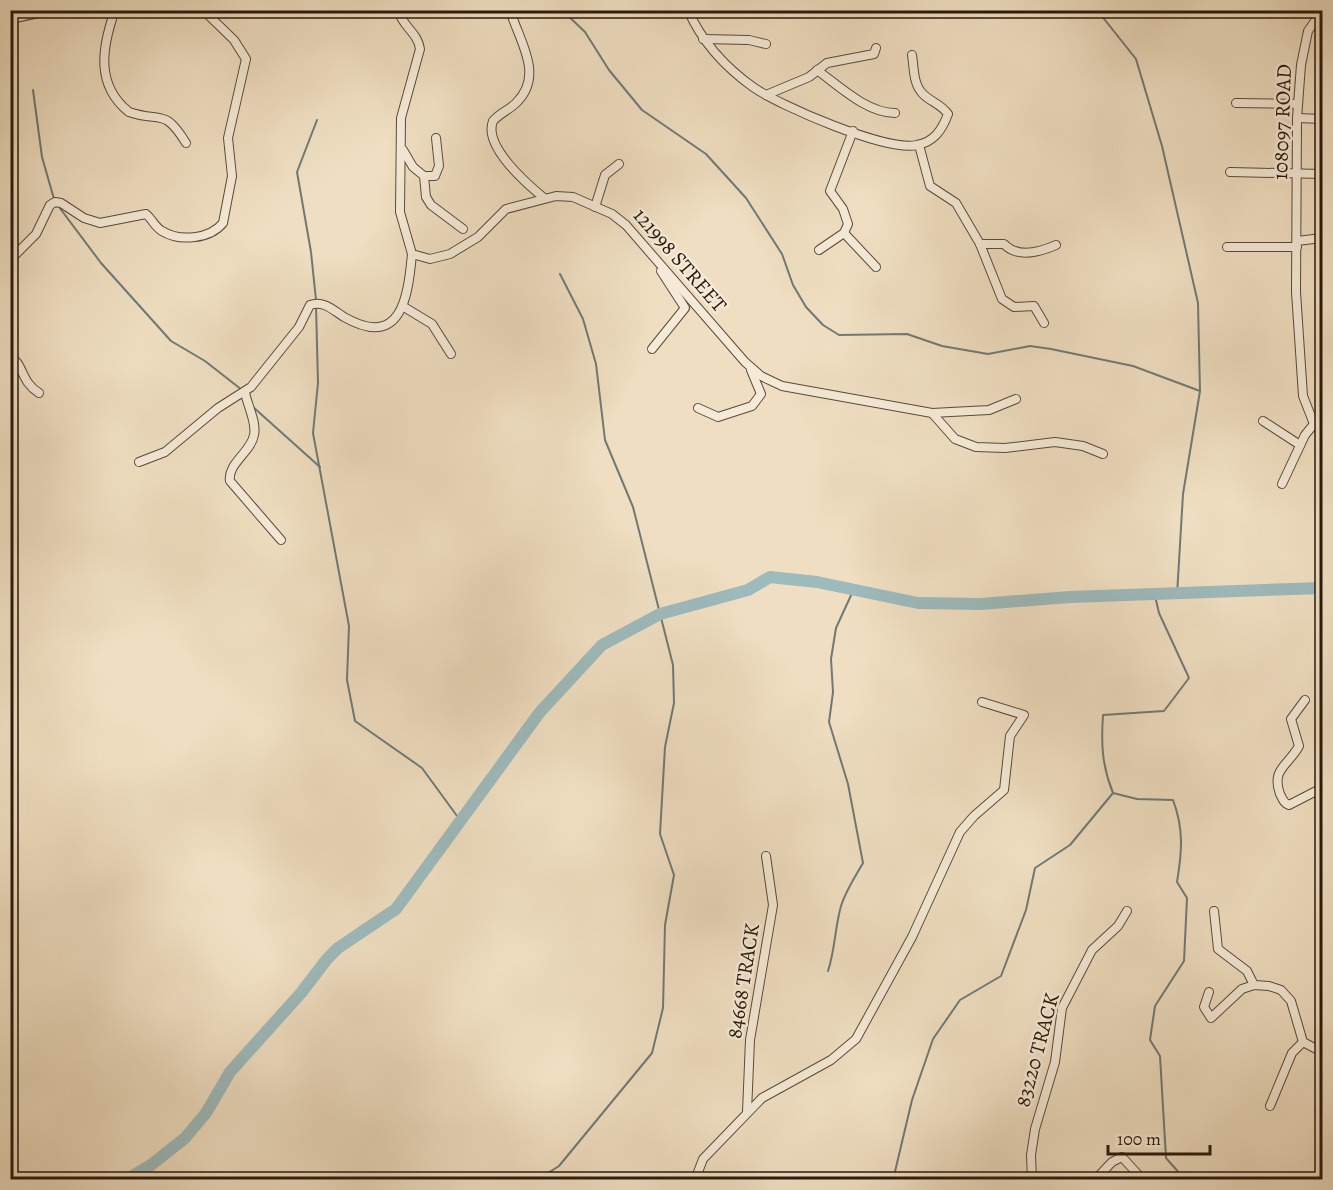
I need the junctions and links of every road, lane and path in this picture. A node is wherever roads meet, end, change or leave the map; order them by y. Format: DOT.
graph roads {
  1 [pos="46,10"];
  2 [pos="115,10"];
  3 [pos="203,10"];
  4 [pos="220,10"];
  5 [pos="228,10"];
  6 [pos="398,10"];
  7 [pos="510,10"];
  8 [pos="688,10"];
  9 [pos="1322,11"];
  10 [pos="10,18"];
  11 [pos="703,39"];
  12 [pos="766,44"];
  13 [pos="876,48"];
  14 [pos="912,55"];
  15 [pos="817,70"];
  16 [pos="766,95"];
  17 [pos="1236,103"];
  18 [pos="1298,104"];
  19 [pos="895,113"];
  20 [pos="1297,118"];
  21 [pos="1323,119"];
  22 [pos="853,131"];
  23 [pos="436,138"];
  24 [pos="186,143"];
  25 [pos="919,145"];
  26 [pos="401,146"];
  27 [pos="619,164"];
  28 [pos="1230,172"];
  29 [pos="1297,172"];
  30 [pos="1323,174"];
  31 [pos="424,176"];
  32 [pos="544,198"];
  33 [pos="595,207"];
  34 [pos="463,229"];
  35 [pos="844,233"];
  36 [pos="1323,238"];
  37 [pos="980,244"];
  38 [pos="1297,244"];
  39 [pos="1056,245"];
  40 [pos="1227,247"];
  41 [pos="819,250"];
  42 [pos="648,251"];
  43 [pos="412,254"];
  44 [pos="10,260"];
  45 [pos="876,267"];
  46 [pos="404,307"];
  47 [pos="1044,323"];
  48 [pos="651,349"];
  49 [pos="451,354"];
  50 [pos="10,356"];
  51 [pos="750,367"];
  52 [pos="244,392"];
  53 [pos="39,393"];
  54 [pos="1016,399"];
  55 [pos="698,408"];
  56 [pos="932,413"];
  57 [pos="1263,421"];
  58 [pos="1314,424"];
  59 [pos="1323,432"];
  60 [pos="1300,445"];
  61 [pos="1103,454"];
  62 [pos="139,462"];
  63 [pos="1282,484"];
  64 [pos="281,540"];
  65 [pos="1305,700"];
  66 [pos="982,702"];
  67 [pos="1323,788"];
  68 [pos="766,856"];
  69 [pos="1127,911"];
  70 [pos="1214,911"];
  71 [pos="1254,985"];
  72 [pos="1209,992"];
  73 [pos="1302,1042"];
  74 [pos="1323,1052"];
  75 [pos="1270,1106"];
  76 [pos="747,1113"];
  77 [pos="695,1179"];
  78 [pos="1032,1179"];
  79 [pos="1095,1179"];
  80 [pos="1143,1179"];
  1 -- 10 [label="street"];
  2 -- 24 [label="street"];
  3 -- 44 [label="street"];
  4 -- 5 [label="street"];
  6 -- 26 [label="street"];
  7 -- 32 [label="street"];
  8 -- 11 [label="street"];
  9 -- 18 [label="street, 108097 ROAD"];
  11 -- 12 [label="street"];
  11 -- 16 [label="street"];
  13 -- 15 [label="street"];
  14 -- 25 [label="street"];
  15 -- 16 [label="street"];
  15 -- 19 [label="street"];
  16 -- 22 [label="street"];
  17 -- 18 [label="street"];
  18 -- 20 [label="street, 108097 ROAD"];
  20 -- 21 [label="street"];
  20 -- 29 [label="street, 108097 ROAD"];
  22 -- 25 [label="street"];
  22 -- 35 [label="street"];
  23 -- 31 [label="street"];
  25 -- 37 [label="street"];
  26 -- 31 [label="street"];
  26 -- 43 [label="street"];
  27 -- 33 [label="street"];
  28 -- 29 [label="street"];
  29 -- 30 [label="street"];
  29 -- 38 [label="street, 108097 ROAD"];
  31 -- 34 [label="street"];
  32 -- 33 [label="street, 121998 STREET"];
  32 -- 43 [label="street, 121998 STREET"];
  33 -- 42 [label="street, 121998 STREET"];
  35 -- 41 [label="street"];
  35 -- 45 [label="street"];
  36 -- 38 [label="street"];
  37 -- 39 [label="street"];
  37 -- 47 [label="street"];
  38 -- 40 [label="street"];
  38 -- 58 [label="street, 108097 ROAD"];
  42 -- 48 [label="street"];
  42 -- 51 [label="street, 121998 STREET"];
  43 -- 46 [label="street"];
  46 -- 49 [label="street"];
  46 -- 52 [label="street"];
  50 -- 53 [label="street"];
  51 -- 55 [label="street, 121998 STREET"];
  51 -- 56 [label="street, 121998 STREET"];
  52 -- 62 [label="street"];
  52 -- 64 [label="street"];
  54 -- 56 [label="street, 121998 STREET"];
  56 -- 61 [label="street"];
  57 -- 60 [label="street"];
  58 -- 59 [label="street, 108097 ROAD"];
  58 -- 60 [label="street"];
  60 -- 63 [label="street"];
  65 -- 67 [label="street"];
  66 -- 76 [label="street"];
  68 -- 76 [label="street, 84668 TRACK"];
  69 -- 78 [label="street, 83220 TRACK"];
  70 -- 71 [label="street"];
  71 -- 72 [label="street"];
  71 -- 73 [label="street"];
  73 -- 74 [label="street"];
  73 -- 75 [label="street"];
  76 -- 77 [label="street"];
  79 -- 80 [label="street"];
}
